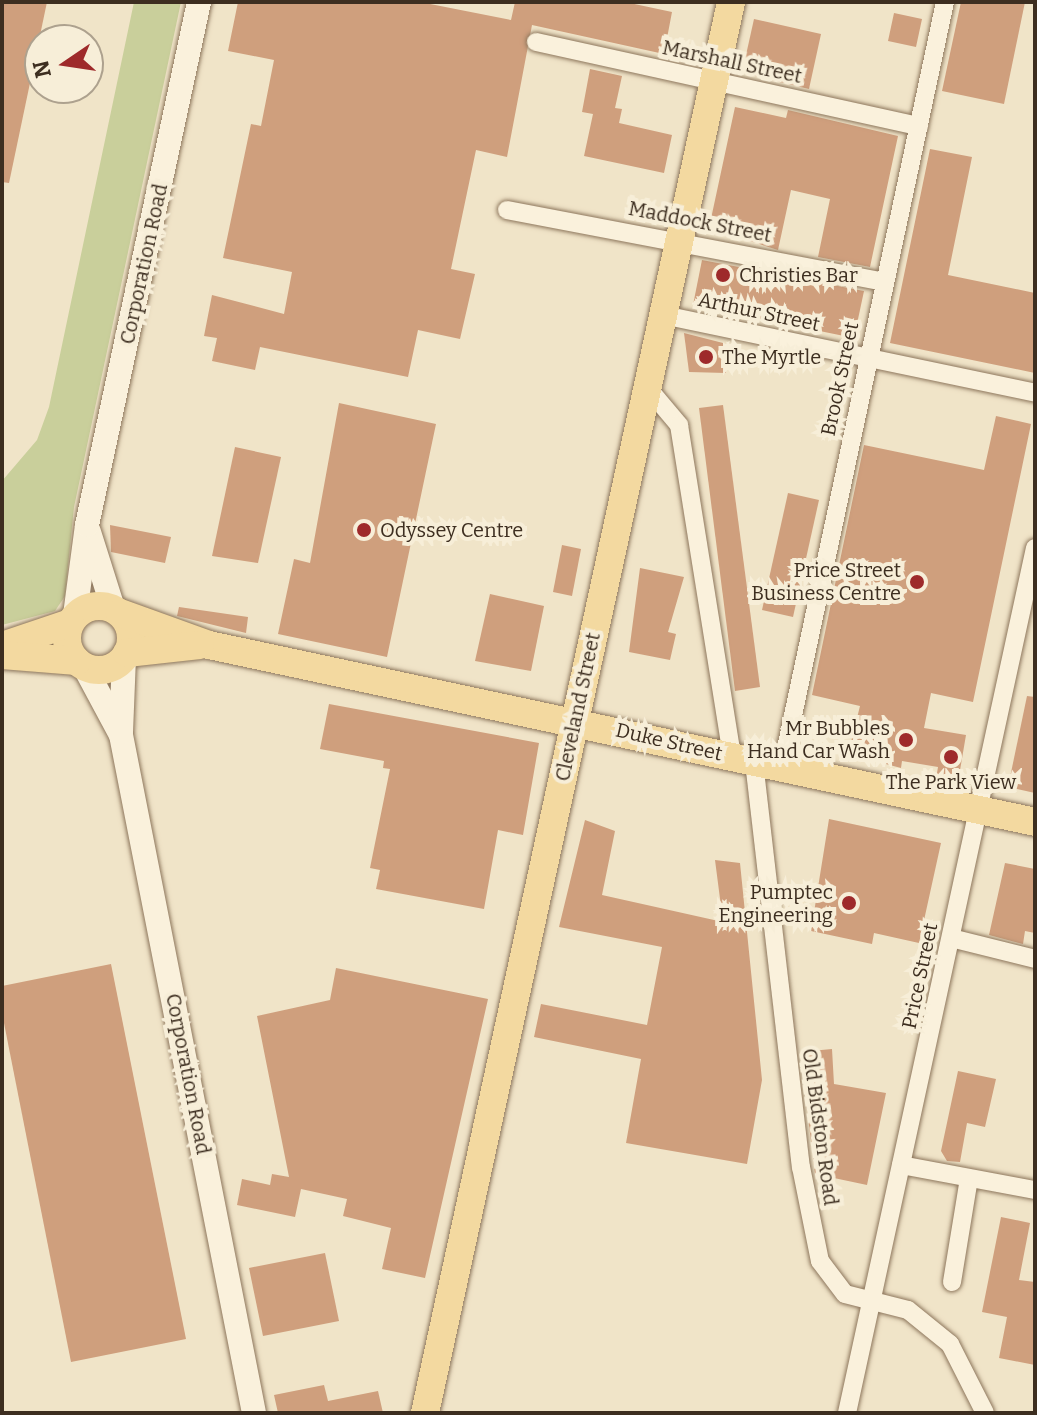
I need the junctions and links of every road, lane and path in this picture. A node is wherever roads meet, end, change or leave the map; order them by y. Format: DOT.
graph roads {
  1 [pos="199,2"];
  2 [pos="731,2"];
  3 [pos="945,2"];
  4 [pos="536,42"];
  5 [pos="714,80"];
  6 [pos="919,126"];
  7 [pos="507,210"];
  8 [pos="679,239"];
  9 [pos="883,282"];
  10 [pos="663,315"];
  11 [pos="867,357"];
  12 [pos="647,387"];
  13 [pos="1035,393"];
  14 [pos="87,525"];
  15 [pos="1035,548"];
  16 [pos="1030,599"];
  17 [pos="116,611"];
  18 [pos="73,619"];
  19 [pos="209,645"];
  20 [pos="2,646"];
  21 [pos="2,655"];
  22 [pos="126,656"];
  23 [pos="80,664"];
  24 [pos="575,720"];
  25 [pos="121,735"];
  26 [pos="743,759"];
  27 [pos="782,767"];
  28 [pos="978,809"];
  29 [pos="1035,822"];
  30 [pos="951,938"];
  31 [pos="1035,959"];
  32 [pos="901,1165"];
  33 [pos="969,1178"];
  34 [pos="1035,1190"];
  35 [pos="952,1282"];
  36 [pos="867,1298"];
  37 [pos="254,1413"];
  38 [pos="425,1413"];
  39 [pos="847,1413"];
  40 [pos="985,1413"];
  1 -- 14 [label="main road, Corporation Road"];
  2 -- 5 [label="main road, Cleveland Street"];
  3 -- 6 [label="street, Brook Street"];
  4 -- 5 [label="street, Marshall Street"];
  5 -- 6 [label="street, Marshall Street"];
  5 -- 8 [label="main road, Cleveland Street"];
  6 -- 9 [label="street, Brook Street"];
  7 -- 8 [label="street, Maddock Street"];
  8 -- 9 [label="street, Maddock Street"];
  8 -- 10 [label="main road, Cleveland Street"];
  9 -- 11 [label="street, Brook Street"];
  10 -- 11 [label="street, Arthur Street"];
  10 -- 12 [label="main road, Cleveland Street"];
  11 -- 13 [label="street, Arthur Street"];
  11 -- 27 [label="street, Brook Street"];
  12 -- 24 [label="main road, Cleveland Street"];
  12 -- 26 [label="street, Old Bidston Road"];
  14 -- 17 [label="main road, Corporation Road"];
  14 -- 18 [label="main road, Corporation Road"];
  15 -- 16 [label="street, Price Street"];
  16 -- 28 [label="street, Price Street"];
  17 -- 18 [label="main road"];
  17 -- 19 [label="main road, Duke Street"];
  17 -- 22 [label="main road"];
  18 -- 20 [label="main road"];
  18 -- 23 [label="main road"];
  19 -- 22 [label="main road, Duke Street"];
  19 -- 24 [label="main road, Duke Street"];
  21 -- 23 [label="main road"];
  22 -- 23 [label="main road"];
  22 -- 25 [label="main road, Corporation Road"];
  23 -- 25 [label="main road, Corporation Road"];
  24 -- 26 [label="main road, Duke Street"];
  24 -- 38 [label="main road, Cleveland Street"];
  25 -- 37 [label="main road, Corporation Road"];
  26 -- 27 [label="main road, Duke Street"];
  26 -- 36 [label="street, Old Bidston Road"];
  27 -- 28 [label="main road, Duke Street"];
  28 -- 29 [label="main road, Duke Street"];
  28 -- 30 [label="street, Price Street"];
  30 -- 31 [label="street"];
  30 -- 32 [label="street, Price Street"];
  32 -- 33 [label="street"];
  32 -- 36 [label="street, Price Street"];
  33 -- 34 [label="street"];
  33 -- 35 [label="street"];
  36 -- 39 [label="street, Price Street"];
  36 -- 40 [label="street, Old Bidston Road"];
}
